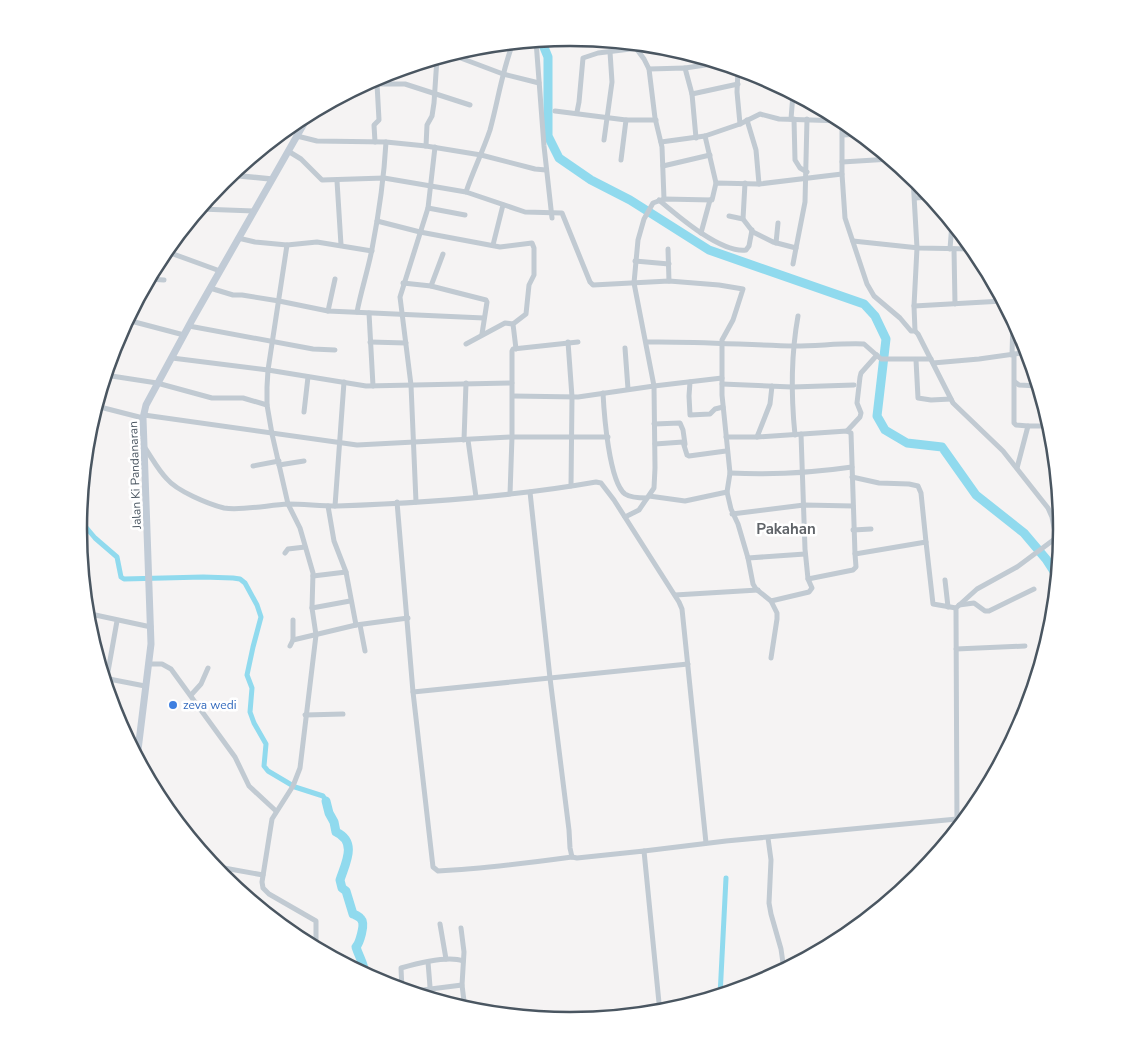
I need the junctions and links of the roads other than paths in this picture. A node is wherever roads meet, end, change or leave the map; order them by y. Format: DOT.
graph roads {
  1 [pos="536,47"];
  2 [pos="622,49"];
  3 [pos="511,50"];
  4 [pos="638,51"];
  5 [pos="610,52"];
  6 [pos="463,59"];
  7 [pos="703,65"];
  8 [pos="437,66"];
  9 [pos="685,68"];
  10 [pos="649,69"];
  11 [pos="503,74"];
  12 [pos="738,77"];
  13 [pos="539,82"];
  14 [pos="383,84"];
  15 [pos="738,84"];
  16 [pos="377,87"];
  17 [pos="435,94"];
  18 [pos="692,94"];
  19 [pos="793,101"];
  20 [pos="470,105"];
  21 [pos="555,110"];
  22 [pos="577,112"];
  23 [pos="608,117"];
  24 [pos="792,119"];
  25 [pos="807,119"];
  26 [pos="626,120"];
  27 [pos="656,120"];
  28 [pos="747,120"];
  29 [pos="826,120"];
  30 [pos="740,124"];
  31 [pos="301,129"];
  32 [pos="295,133"];
  33 [pos="298,134"];
  34 [pos="845,134"];
  35 [pos="705,136"];
  36 [pos="696,138"];
  37 [pos="604,140"];
  38 [pos="374,142"];
  39 [pos="386,142"];
  40 [pos="661,142"];
  41 [pos="426,146"];
  42 [pos="434,147"];
  43 [pos="288,150"];
  44 [pos="482,155"];
  45 [pos="710,155"];
  46 [pos="621,160"];
  47 [pos="881,160"];
  48 [pos="844,162"];
  49 [pos="663,166"];
  50 [pos="546,170"];
  51 [pos="842,174"];
  52 [pos="806,175"];
  53 [pos="241,176"];
  54 [pos="384,178"];
  55 [pos="271,179"];
  56 [pos="337,181"];
  57 [pos="716,183"];
  58 [pos="745,183"];
  59 [pos="759,184"];
  60 [pos="431,187"];
  61 [pos="915,191"];
  62 [pos="466,192"];
  63 [pos="915,198"];
  64 [pos="921,198"];
  65 [pos="710,200"];
  66 [pos="658,201"];
  67 [pos="503,205"];
  68 [pos="428,208"];
  69 [pos="209,209"];
  70 [pos="254,211"];
  71 [pos="551,214"];
  72 [pos="465,215"];
  73 [pos="729,216"];
  74 [pos="743,219"];
  75 [pos="377,221"];
  76 [pos="778,223"];
  77 [pos="752,230"];
  78 [pos="420,232"];
  79 [pos="701,233"];
  80 [pos="952,234"];
  81 [pos="238,238"];
  82 [pos="855,241"];
  83 [pos="776,243"];
  84 [pos="287,245"];
  85 [pos="341,245"];
  86 [pos="493,245"];
  87 [pos="796,248"];
  88 [pos="917,248"];
  89 [pos="668,249"];
  90 [pos="952,249"];
  91 [pos="963,249"];
  92 [pos="372,250"];
  93 [pos="173,254"];
  94 [pos="443,254"];
  95 [pos="635,261"];
  96 [pos="668,264"];
  97 [pos="794,264"];
  98 [pos="220,271"];
  99 [pos="157,279"];
  100 [pos="164,280"];
  101 [pos="335,280"];
  102 [pos="668,281"];
  103 [pos="404,283"];
  104 [pos="634,283"];
  105 [pos="430,286"];
  106 [pos="210,288"];
  107 [pos="279,301"];
  108 [pos="996,301"];
  109 [pos="955,304"];
  110 [pos="914,306"];
  111 [pos="328,311"];
  112 [pos="356,312"];
  113 [pos="368,313"];
  114 [pos="403,315"];
  115 [pos="798,316"];
  116 [pos="484,318"];
  117 [pos="134,322"];
  118 [pos="513,324"];
  119 [pos="189,326"];
  120 [pos="914,331"];
  121 [pos="482,334"];
  122 [pos="184,335"];
  123 [pos="1013,338"];
  124 [pos="272,342"];
  125 [pos="370,342"];
  126 [pos="568,342"];
  127 [pos="578,342"];
  128 [pos="646,342"];
  129 [pos="406,343"];
  130 [pos="466,344"];
  131 [pos="722,344"];
  132 [pos="794,346"];
  133 [pos="625,348"];
  134 [pos="516,349"];
  135 [pos="335,350"];
  136 [pos="1019,353"];
  137 [pos="1013,354"];
  138 [pos="172,358"];
  139 [pos="882,358"];
  140 [pos="916,360"];
  141 [pos="930,360"];
  142 [pos="268,370"];
  143 [pos="111,376"];
  144 [pos="308,377"];
  145 [pos="722,381"];
  146 [pos="344,382"];
  147 [pos="690,382"];
  148 [pos="1015,382"];
  149 [pos="157,383"];
  150 [pos="466,383"];
  151 [pos="512,383"];
  152 [pos="411,385"];
  153 [pos="854,385"];
  154 [pos="373,386"];
  155 [pos="654,386"];
  156 [pos="772,386"];
  157 [pos="1031,386"];
  158 [pos="792,387"];
  159 [pos="628,389"];
  160 [pos="603,393"];
  161 [pos="513,396"];
  162 [pos="572,397"];
  163 [pos="951,399"];
  164 [pos="267,405"];
  165 [pos="102,407"];
  166 [pos="723,407"];
  167 [pos="304,412"];
  168 [pos="144,417"];
  169 [pos="654,424"];
  170 [pos="1028,426"];
  171 [pos="1042,426"];
  172 [pos="847,431"];
  173 [pos="272,434"];
  174 [pos="801,434"];
  175 [pos="795,435"];
  176 [pos="608,437"];
  177 [pos="726,437"];
  178 [pos="757,437"];
  179 [pos="512,438"];
  180 [pos="572,438"];
  181 [pos="466,440"];
  182 [pos="414,442"];
  183 [pos="341,444"];
  184 [pos="655,444"];
  185 [pos="685,444"];
  186 [pos="145,448"];
  187 [pos="726,451"];
  188 [pos="304,461"];
  189 [pos="279,463"];
  190 [pos="253,466"];
  191 [pos="852,468"];
  192 [pos="1017,468"];
  193 [pos="802,472"];
  194 [pos="730,473"];
  195 [pos="852,477"];
  196 [pos="616,481"];
  197 [pos="571,486"];
  198 [pos="606,488"];
  199 [pos="530,492"];
  200 [pos="727,492"];
  201 [pos="510,494"];
  202 [pos="476,497"];
  203 [pos="648,497"];
  204 [pos="397,502"];
  205 [pos="416,502"];
  206 [pos="288,504"];
  207 [pos="804,505"];
  208 [pos="328,506"];
  209 [pos="335,506"];
  210 [pos="853,506"];
  211 [pos="732,514"];
  212 [pos="625,518"];
  213 [pos="1053,520"];
  214 [pos="871,529"];
  215 [pos="853,530"];
  216 [pos="1053,541"];
  217 [pos="926,542"];
  218 [pos="305,547"];
  219 [pos="285,553"];
  220 [pos="805,554"];
  221 [pos="855,554"];
  222 [pos="748,558"];
  223 [pos="346,572"];
  224 [pos="313,576"];
  225 [pos="808,579"];
  226 [pos="945,580"];
  227 [pos="1034,589"];
  228 [pos="758,590"];
  229 [pos="675,595"];
  230 [pos="350,601"];
  231 [pos="771,601"];
  232 [pos="948,607"];
  233 [pos="957,607"];
  234 [pos="312,608"];
  235 [pos="95,615"];
  236 [pos="408,618"];
  237 [pos="294,620"];
  238 [pos="117,621"];
  239 [pos="358,625"];
  240 [pos="151,627"];
  241 [pos="316,635"];
  242 [pos="292,640"];
  243 [pos="290,646"];
  244 [pos="1024,646"];
  245 [pos="956,649"];
  246 [pos="364,651"];
  247 [pos="771,658"];
  248 [pos="149,664"];
  249 [pos="688,664"];
  250 [pos="208,668"];
  251 [pos="109,674"];
  252 [pos="110,678"];
  253 [pos="550,678"];
  254 [pos="146,686"];
  255 [pos="414,692"];
  256 [pos="191,695"];
  257 [pos="343,714"];
  258 [pos="305,715"];
  259 [pos="138,746"];
  260 [pos="276,811"];
  261 [pos="957,819"];
  262 [pos="768,838"];
  263 [pos="706,843"];
  264 [pos="644,851"];
  265 [pos="572,857"];
  266 [pos="225,868"];
  267 [pos="263,875"];
  268 [pos="440,924"];
  269 [pos="460,928"];
  270 [pos="316,940"];
  271 [pos="446,959"];
  272 [pos="463,961"];
  273 [pos="428,962"];
  274 [pos="783,963"];
  275 [pos="402,982"];
  276 [pos="462,985"];
  277 [pos="430,989"];
  278 [pos="424,990"];
  279 [pos="464,1000"];
  280 [pos="659,1004"];
  1 -- 13 [label="street"];
  2 -- 5 [label="street"];
  3 -- 11 [label="street"];
  4 -- 10 [label="street"];
  5 -- 22 [label="street"];
  5 -- 23 [label="street"];
  6 -- 11 [label="street"];
  7 -- 9 [label="street"];
  8 -- 17 [label="street"];
  9 -- 10 [label="street"];
  9 -- 18 [label="street"];
  10 -- 27 [label="street"];
  11 -- 13 [label="street"];
  11 -- 44 [label="street"];
  12 -- 15 [label="street"];
  13 -- 50 [label="street"];
  14 -- 17 [label="street"];
  15 -- 18 [label="street"];
  15 -- 30 [label="street"];
  16 -- 38 [label="street"];
  17 -- 20 [label="street"];
  17 -- 41 [label="street"];
  18 -- 36 [label="street"];
  19 -- 24 [label="street"];
  21 -- 22 [label="street"];
  22 -- 23 [label="street"];
  23 -- 26 [label="street"];
  23 -- 37 [label="street"];
  24 -- 25 [label="street"];
  24 -- 28 [label="street"];
  24 -- 52 [label="street"];
  25 -- 29 [label="street"];
  25 -- 52 [label="street"];
  26 -- 27 [label="street"];
  26 -- 46 [label="street"];
  27 -- 40 [label="street"];
  28 -- 30 [label="street"];
  28 -- 59 [label="street"];
  30 -- 35 [label="street"];
  31 -- 33 [label="main road, Jalan Ki Pandanaran"];
  32 -- 33 [label="street"];
  33 -- 38 [label="street"];
  33 -- 43 [label="main road, Jalan Ki Pandanaran"];
  34 -- 48 [label="street"];
  35 -- 36 [label="street"];
  35 -- 45 [label="street"];
  36 -- 40 [label="street"];
  38 -- 39 [label="street"];
  39 -- 41 [label="street"];
  39 -- 54 [label="street"];
  40 -- 49 [label="street"];
  41 -- 42 [label="street"];
  42 -- 44 [label="street"];
  42 -- 60 [label="street"];
  43 -- 55 [label="main road, Jalan Ki Pandanaran"];
  43 -- 56 [label="street"];
  44 -- 50 [label="street"];
  44 -- 62 [label="street"];
  45 -- 49 [label="street"];
  45 -- 57 [label="street"];
  47 -- 48 [label="street"];
  48 -- 51 [label="street"];
  49 -- 66 [label="street"];
  50 -- 71 [label="street"];
  51 -- 52 [label="street"];
  51 -- 82 [label="street"];
  52 -- 59 [label="street"];
  52 -- 87 [label="street"];
  53 -- 55 [label="street"];
  54 -- 56 [label="street"];
  54 -- 60 [label="street"];
  54 -- 75 [label="street"];
  55 -- 70 [label="main road, Jalan Ki Pandanaran"];
  56 -- 85 [label="street"];
  57 -- 58 [label="street"];
  57 -- 65 [label="street"];
  58 -- 59 [label="street"];
  58 -- 74 [label="street"];
  60 -- 62 [label="street"];
  60 -- 68 [label="street"];
  61 -- 63 [label="street"];
  62 -- 67 [label="street"];
  63 -- 64 [label="street"];
  63 -- 88 [label="street"];
  65 -- 66 [label="street"];
  65 -- 79 [label="street"];
  66 -- 79 [label="street"];
  66 -- 95 [label="street"];
  67 -- 71 [label="street"];
  67 -- 86 [label="street"];
  68 -- 72 [label="street"];
  68 -- 78 [label="street"];
  69 -- 70 [label="street"];
  70 -- 81 [label="main road, Jalan Ki Pandanaran"];
  71 -- 104 [label="street"];
  73 -- 74 [label="street"];
  74 -- 77 [label="street"];
  75 -- 78 [label="street"];
  75 -- 92 [label="street"];
  76 -- 83 [label="street"];
  77 -- 79 [label="street"];
  77 -- 83 [label="street"];
  78 -- 86 [label="street"];
  78 -- 103 [label="street"];
  80 -- 90 [label="street"];
  81 -- 84 [label="street"];
  81 -- 98 [label="main road, Jalan Ki Pandanaran"];
  82 -- 88 [label="street"];
  82 -- 120 [label="street"];
  83 -- 87 [label="street"];
  84 -- 85 [label="street"];
  84 -- 107 [label="street"];
  85 -- 92 [label="street"];
  86 -- 118 [label="street"];
  87 -- 97 [label="street"];
  88 -- 90 [label="street"];
  88 -- 110 [label="street"];
  89 -- 96 [label="street"];
  90 -- 91 [label="street"];
  90 -- 109 [label="street"];
  92 -- 112 [label="street"];
  93 -- 98 [label="street"];
  94 -- 105 [label="street"];
  95 -- 96 [label="street"];
  95 -- 104 [label="street"];
  96 -- 102 [label="street"];
  98 -- 106 [label="main road, Jalan Ki Pandanaran"];
  99 -- 100 [label="street"];
  101 -- 111 [label="street"];
  102 -- 104 [label="street"];
  102 -- 131 [label="street"];
  103 -- 105 [label="street"];
  103 -- 114 [label="street"];
  104 -- 128 [label="street"];
  105 -- 116 [label="street"];
  106 -- 107 [label="street"];
  106 -- 119 [label="main road, Jalan Ki Pandanaran"];
  107 -- 111 [label="street"];
  107 -- 124 [label="street"];
  108 -- 109 [label="street"];
  109 -- 110 [label="street"];
  110 -- 120 [label="street"];
  111 -- 112 [label="street"];
  112 -- 113 [label="street"];
  113 -- 114 [label="street"];
  113 -- 125 [label="street"];
  114 -- 116 [label="street"];
  114 -- 129 [label="street"];
  115 -- 132 [label="street"];
  116 -- 121 [label="street"];
  117 -- 122 [label="street"];
  118 -- 121 [label="street"];
  118 -- 134 [label="street"];
  119 -- 122 [label="main road, Jalan Ki Pandanaran"];
  119 -- 124 [label="street"];
  120 -- 141 [label="street"];
  121 -- 130 [label="street"];
  122 -- 138 [label="main road, Jalan Ki Pandanaran"];
  123 -- 137 [label="street"];
  124 -- 135 [label="street"];
  124 -- 142 [label="street"];
  125 -- 129 [label="street"];
  125 -- 154 [label="street"];
  126 -- 127 [label="street"];
  126 -- 134 [label="street"];
  126 -- 162 [label="street"];
  128 -- 131 [label="street"];
  128 -- 155 [label="street"];
  129 -- 152 [label="street"];
  131 -- 132 [label="street"];
  131 -- 145 [label="street"];
  132 -- 139 [label="street"];
  132 -- 158 [label="street"];
  133 -- 159 [label="street"];
  134 -- 151 [label="street"];
  136 -- 137 [label="street"];
  137 -- 141 [label="street"];
  137 -- 148 [label="street"];
  138 -- 142 [label="street"];
  138 -- 149 [label="main road, Jalan Ki Pandanaran"];
  139 -- 140 [label="street"];
  139 -- 172 [label="street"];
  140 -- 141 [label="street"];
  140 -- 163 [label="street"];
  141 -- 163 [label="street"];
  142 -- 144 [label="street"];
  142 -- 164 [label="street"];
  143 -- 149 [label="street"];
  144 -- 146 [label="street"];
  144 -- 167 [label="street"];
  145 -- 147 [label="street"];
  145 -- 156 [label="street"];
  145 -- 166 [label="street"];
  146 -- 154 [label="street"];
  146 -- 183 [label="street"];
  147 -- 155 [label="street"];
  147 -- 166 [label="street"];
  148 -- 157 [label="street"];
  148 -- 170 [label="street"];
  149 -- 164 [label="street"];
  149 -- 168 [label="main road, Jalan Ki Pandanaran"];
  150 -- 151 [label="street"];
  150 -- 152 [label="street"];
  150 -- 181 [label="street"];
  151 -- 161 [label="street"];
  152 -- 154 [label="street"];
  152 -- 182 [label="street"];
  153 -- 158 [label="street"];
  155 -- 159 [label="street"];
  155 -- 169 [label="street"];
  156 -- 158 [label="street"];
  156 -- 178 [label="street"];
  158 -- 175 [label="street"];
  159 -- 160 [label="street"];
  160 -- 162 [label="street"];
  160 -- 176 [label="street"];
  161 -- 162 [label="street"];
  161 -- 179 [label="street"];
  162 -- 180 [label="street"];
  163 -- 192 [label="street"];
  164 -- 173 [label="street"];
  165 -- 168 [label="street"];
  166 -- 177 [label="street"];
  168 -- 173 [label="street"];
  168 -- 186 [label="main road, Jalan Ki Pandanaran"];
  169 -- 184 [label="street"];
  169 -- 185 [label="street"];
  170 -- 171 [label="street"];
  170 -- 192 [label="street"];
  172 -- 174 [label="street"];
  172 -- 191 [label="street"];
  173 -- 183 [label="street"];
  173 -- 189 [label="street"];
  174 -- 175 [label="street"];
  174 -- 193 [label="street"];
  175 -- 178 [label="street"];
  176 -- 180 [label="street"];
  176 -- 196 [label="street"];
  177 -- 178 [label="street"];
  177 -- 187 [label="street"];
  179 -- 180 [label="street"];
  179 -- 181 [label="street"];
  179 -- 201 [label="street"];
  180 -- 197 [label="street"];
  181 -- 182 [label="street"];
  181 -- 202 [label="street"];
  182 -- 183 [label="street"];
  182 -- 205 [label="street"];
  183 -- 209 [label="street"];
  184 -- 185 [label="street"];
  184 -- 203 [label="street"];
  185 -- 187 [label="street"];
  186 -- 206 [label="street"];
  186 -- 240 [label="main road, Jalan Ki Pandanaran"];
  187 -- 194 [label="street"];
  188 -- 189 [label="street"];
  189 -- 190 [label="street"];
  189 -- 206 [label="street"];
  191 -- 193 [label="street"];
  191 -- 195 [label="street"];
  192 -- 213 [label="street"];
  193 -- 194 [label="street"];
  193 -- 207 [label="street"];
  194 -- 200 [label="street"];
  195 -- 210 [label="street"];
  195 -- 217 [label="street"];
  196 -- 198 [label="street"];
  196 -- 203 [label="street"];
  197 -- 198 [label="street"];
  197 -- 199 [label="street"];
  198 -- 212 [label="street"];
  199 -- 201 [label="street"];
  199 -- 253 [label="street"];
  200 -- 203 [label="street"];
  200 -- 211 [label="street"];
  201 -- 202 [label="street"];
  202 -- 205 [label="street"];
  203 -- 212 [label="street"];
  204 -- 205 [label="street"];
  204 -- 209 [label="street"];
  204 -- 236 [label="street"];
  206 -- 208 [label="street"];
  206 -- 218 [label="street"];
  207 -- 210 [label="street"];
  207 -- 211 [label="street"];
  207 -- 220 [label="street"];
  208 -- 209 [label="street"];
  208 -- 223 [label="street"];
  210 -- 215 [label="street"];
  211 -- 222 [label="street"];
  212 -- 229 [label="street"];
  214 -- 215 [label="street"];
  215 -- 221 [label="street"];
  216 -- 233 [label="street"];
  217 -- 221 [label="street"];
  217 -- 232 [label="street"];
  218 -- 219 [label="street"];
  218 -- 224 [label="street"];
  220 -- 222 [label="street"];
  220 -- 225 [label="street"];
  221 -- 225 [label="street"];
  222 -- 228 [label="street"];
  223 -- 224 [label="street"];
  223 -- 230 [label="street"];
  224 -- 234 [label="street"];
  225 -- 231 [label="street"];
  226 -- 232 [label="street"];
  227 -- 233 [label="street"];
  228 -- 229 [label="street"];
  228 -- 231 [label="street"];
  229 -- 249 [label="street"];
  230 -- 234 [label="street"];
  230 -- 239 [label="street"];
  231 -- 247 [label="street"];
  232 -- 233 [label="street"];
  233 -- 245 [label="street"];
  234 -- 241 [label="street"];
  235 -- 238 [label="street"];
  236 -- 239 [label="street"];
  236 -- 255 [label="street"];
  237 -- 242 [label="street"];
  238 -- 240 [label="street"];
  238 -- 251 [label="street"];
  239 -- 241 [label="street"];
  239 -- 246 [label="street"];
  240 -- 248 [label="main road, Jalan Ki Pandanaran"];
  241 -- 242 [label="street"];
  241 -- 258 [label="street"];
  242 -- 243 [label="street"];
  244 -- 245 [label="street"];
  245 -- 261 [label="street"];
  248 -- 254 [label="main road, Jalan Ki Pandanaran"];
  248 -- 256 [label="street"];
  249 -- 253 [label="street"];
  249 -- 263 [label="street"];
  250 -- 256 [label="street"];
  252 -- 254 [label="street"];
  253 -- 255 [label="street"];
  253 -- 265 [label="street"];
  254 -- 259 [label="main road, Jalan Ki Pandanaran"];
  255 -- 265 [label="street"];
  256 -- 260 [label="street"];
  257 -- 258 [label="street"];
  258 -- 260 [label="street"];
  260 -- 267 [label="street"];
  261 -- 262 [label="street"];
  262 -- 263 [label="street"];
  262 -- 274 [label="street"];
  263 -- 264 [label="street"];
  264 -- 265 [label="street"];
  264 -- 280 [label="street"];
  266 -- 267 [label="street"];
  267 -- 270 [label="street"];
  268 -- 271 [label="street"];
  269 -- 272 [label="street"];
  271 -- 272 [label="street"];
  271 -- 273 [label="street"];
  272 -- 276 [label="street"];
  273 -- 275 [label="street"];
  273 -- 277 [label="street"];
  276 -- 277 [label="street"];
  276 -- 279 [label="street"];
  277 -- 278 [label="street"];
}
